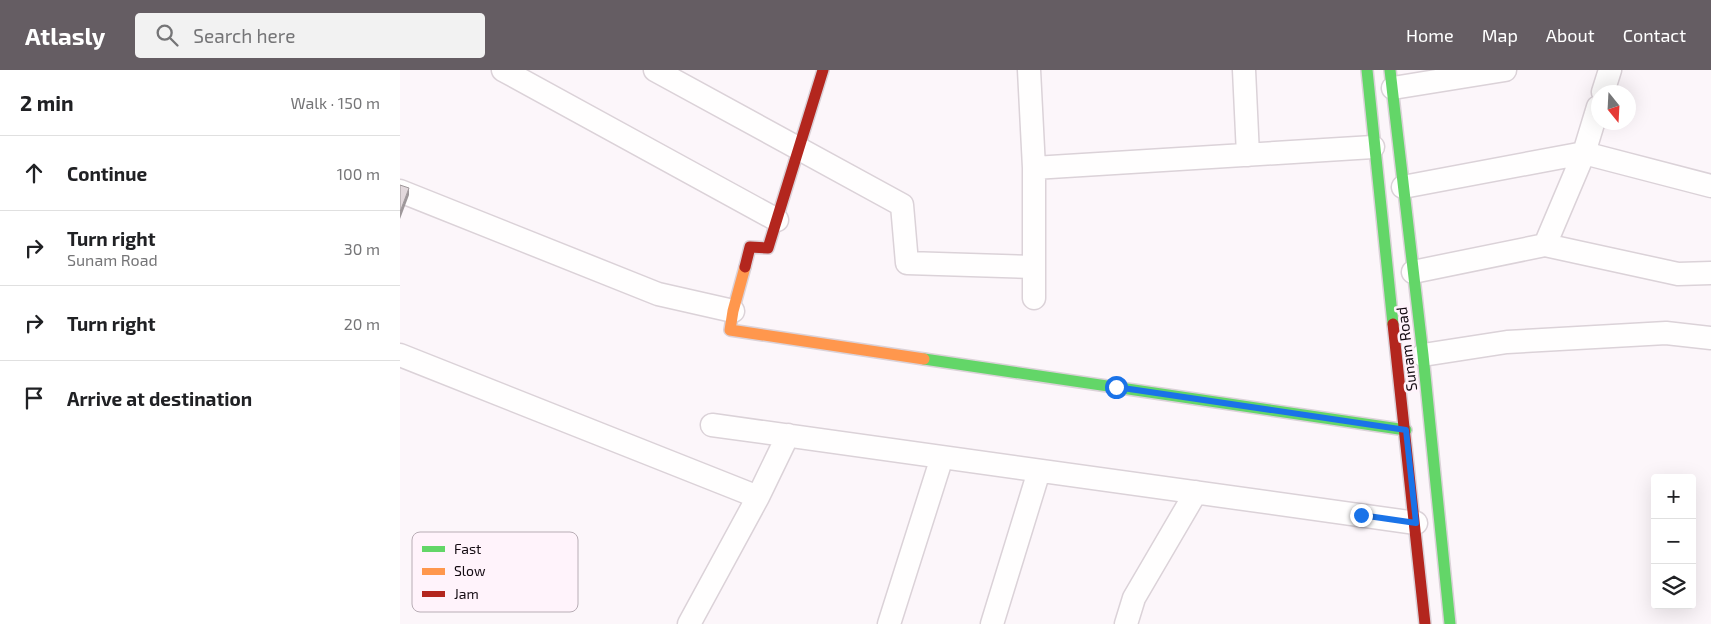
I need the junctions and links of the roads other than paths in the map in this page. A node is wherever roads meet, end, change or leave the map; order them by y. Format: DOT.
graph roads {
  1 [pos="503,70"];
  2 [pos="655,70"];
  3 [pos="1029,70"];
  4 [pos="1244,70"];
  5 [pos="1367,70"];
  6 [pos="1505,70"];
  7 [pos="1610,70"];
  8 [pos="819,72"];
  9 [pos="1392,79"];
  10 [pos="1605,85"];
  11 [pos="1591,130"];
  12 [pos="1373,147"];
  13 [pos="798,148"];
  14 [pos="1584,153"];
  15 [pos="1248,155"];
  16 [pos="1034,168"];
  17 [pos="1403,186"];
  18 [pos="1711,186"];
  19 [pos="400,191"];
  20 [pos="777,220"];
  21 [pos="1545,245"];
  22 [pos="1034,267"];
  23 [pos="1413,272"];
  24 [pos="1711,273"];
  25 [pos="1034,298"];
  26 [pos="733,312"];
  27 [pos="1711,338"];
  28 [pos="400,355"];
  29 [pos="1424,356"];
  30 [pos="712,425"];
  31 [pos="1406,430"];
  32 [pos="788,435"];
  33 [pos="942,457"];
  34 [pos="1039,470"];
  35 [pos="1196,492"];
  36 [pos="758,497"];
  37 [pos="1416,523"];
  38 [pos="688,624"];
  39 [pos="889,624"];
  40 [pos="992,624"];
  41 [pos="1126,624"];
  42 [pos="1425,624"];
  43 [pos="1450,624"];
  1 -- 20 [label="street"];
  2 -- 13 [label="street"];
  3 -- 16 [label="street"];
  4 -- 15 [label="street"];
  5 -- 12 [label="main road, Sunam Road"];
  6 -- 9 [label="street"];
  7 -- 10 [label="street"];
  8 -- 13 [label="main road"];
  9 -- 17 [label="main road, Sunam Road"];
  11 -- 14 [label="street"];
  12 -- 15 [label="street"];
  12 -- 31 [label="main road, Sunam Road"];
  13 -- 20 [label="main road"];
  13 -- 22 [label="street"];
  14 -- 17 [label="street"];
  14 -- 18 [label="street"];
  14 -- 21 [label="street"];
  15 -- 16 [label="street"];
  16 -- 22 [label="street"];
  17 -- 23 [label="main road, Sunam Road"];
  19 -- 26 [label="street"];
  20 -- 26 [label="main road"];
  21 -- 23 [label="street"];
  21 -- 24 [label="street"];
  22 -- 25 [label="street"];
  23 -- 29 [label="main road, Sunam Road"];
  26 -- 31 [label="main road"];
  27 -- 29 [label="street"];
  28 -- 36 [label="street"];
  29 -- 43 [label="main road, Sunam Road"];
  30 -- 32 [label="street"];
  31 -- 37 [label="main road, Sunam Road"];
  32 -- 33 [label="street"];
  32 -- 36 [label="street"];
  33 -- 34 [label="street"];
  33 -- 39 [label="street"];
  34 -- 35 [label="street"];
  34 -- 40 [label="street"];
  35 -- 37 [label="street"];
  35 -- 41 [label="street"];
  36 -- 38 [label="street"];
  37 -- 42 [label="main road, Sunam Road"];
}
